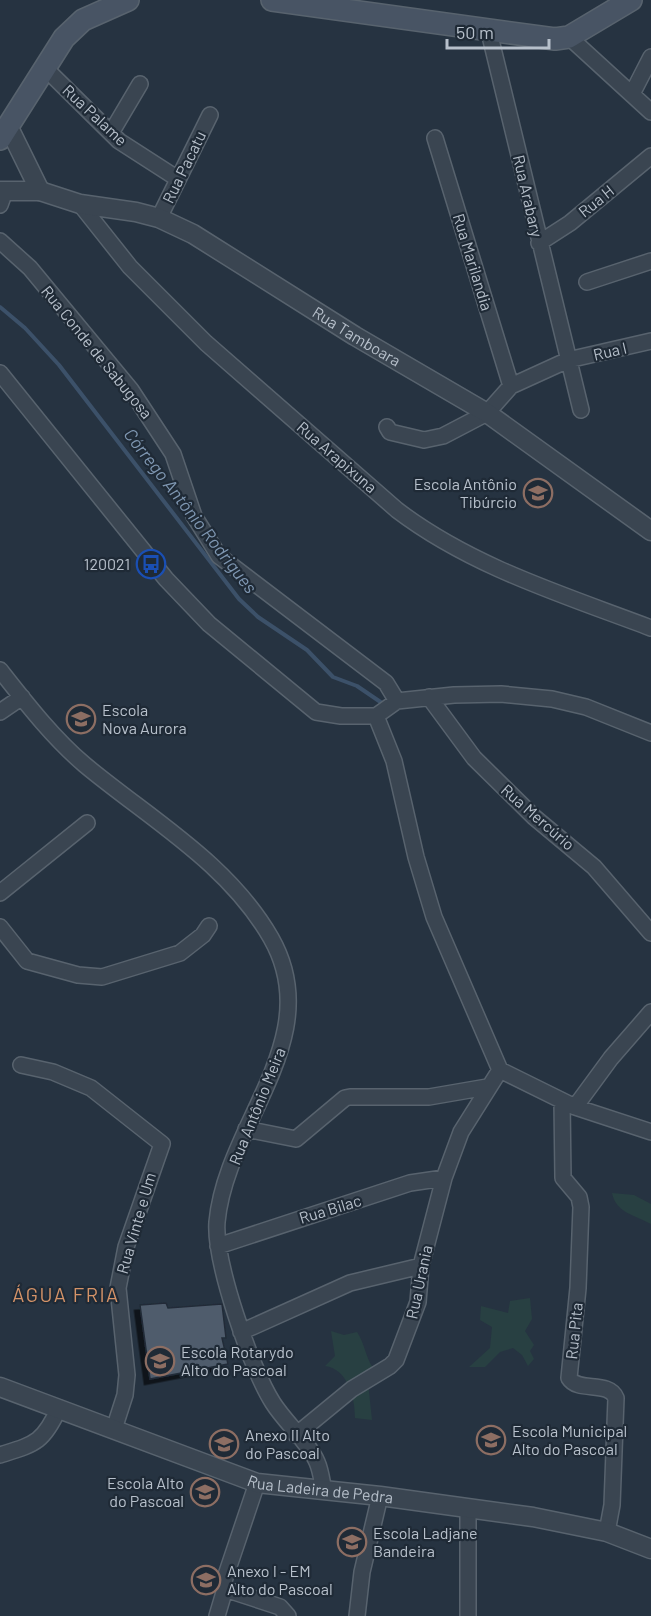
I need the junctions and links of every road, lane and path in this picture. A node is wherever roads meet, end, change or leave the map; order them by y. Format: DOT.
graph roads {
  1 [pos="128,0"];
  2 [pos="272,0"];
  3 [pos="631,0"];
  4 [pos="489,32"];
  5 [pos="569,37"];
  6 [pos="651,57"];
  7 [pos="45,68"];
  8 [pos="140,84"];
  9 [pos="632,94"];
  10 [pos="651,112"];
  11 [pos="210,115"];
  12 [pos="111,133"];
  13 [pos="4,134"];
  14 [pos="435,138"];
  15 [pos="651,156"];
  16 [pos="178,179"];
  17 [pos="40,191"];
  18 [pos="2,196"];
  19 [pos="80,204"];
  20 [pos="159,218"];
  21 [pos="0,242"];
  22 [pos="539,243"];
  23 [pos="651,261"];
  24 [pos="586,282"];
  25 [pos="651,341"];
  26 [pos="568,360"];
  27 [pos="0,373"];
  28 [pos="511,386"];
  29 [pos="581,410"];
  30 [pos="488,413"];
  31 [pos="387,427"];
  32 [pos="651,531"];
  33 [pos="651,628"];
  34 [pos="0,670"];
  35 [pos="22,697"];
  36 [pos="429,697"];
  37 [pos="397,701"];
  38 [pos="0,712"];
  39 [pos="376,716"];
  40 [pos="651,733"];
  41 [pos="87,823"];
  42 [pos="0,893"];
  43 [pos="209,926"];
  44 [pos="0,927"];
  45 [pos="651,933"];
  46 [pos="651,1012"];
  47 [pos="21,1065"];
  48 [pos="500,1070"];
  49 [pos="487,1088"];
  50 [pos="569,1104"];
  51 [pos="246,1129"];
  52 [pos="651,1132"];
  53 [pos="444,1178"];
  54 [pos="218,1246"];
  55 [pos="421,1266"];
  56 [pos="241,1332"];
  57 [pos="0,1387"];
  58 [pos="59,1408"];
  59 [pos="114,1430"];
  60 [pos="296,1435"];
  61 [pos="0,1455"];
  62 [pos="257,1484"];
  63 [pos="324,1491"];
  64 [pos="380,1496"];
  65 [pos="468,1510"];
  66 [pos="607,1532"];
  67 [pos="651,1549"];
  68 [pos="226,1590"];
  69 [pos="217,1616"];
  70 [pos="288,1616"];
  71 [pos="357,1616"];
  72 [pos="468,1616"];
  1 -- 7 [label="main road"];
  2 -- 4 [label="main road"];
  3 -- 5 [label="main road"];
  4 -- 5 [label="main road"];
  4 -- 22 [label="street, Rua Arabary"];
  5 -- 9 [label="street"];
  6 -- 9 [label="street"];
  7 -- 12 [label="street, Rua Palame"];
  7 -- 13 [label="main road"];
  8 -- 12 [label="street"];
  9 -- 10 [label="street"];
  11 -- 16 [label="street, Rua Pacatu"];
  12 -- 16 [label="street, Rua Palame"];
  13 -- 17 [label="street"];
  14 -- 28 [label="street, Rua Marilandia"];
  15 -- 22 [label="street, Rua H"];
  16 -- 20 [label="street, Rua Pacatu"];
  17 -- 18 [label="street, Rua Tamboara"];
  17 -- 19 [label="street, Rua Tamboara"];
  19 -- 20 [label="street, Rua Tamboara"];
  19 -- 33 [label="street, Rua Arapixuna"];
  20 -- 30 [label="street, Rua Tamboara"];
  21 -- 37 [label="street, Rua Conde de Sabugosa"];
  22 -- 26 [label="street, Rua Arabary"];
  23 -- 24 [label="street"];
  25 -- 26 [label="street, Rua I"];
  26 -- 28 [label="street, Rua I"];
  26 -- 29 [label="street, Rua Arabary"];
  27 -- 39 [label="street"];
  28 -- 30 [label="street"];
  30 -- 31 [label="street"];
  30 -- 32 [label="street, Rua Tamboara"];
  34 -- 35 [label="street, Rua Antônio Meira"];
  35 -- 38 [label="street"];
  35 -- 51 [label="street, Rua Antônio Meira"];
  36 -- 37 [label="street"];
  36 -- 40 [label="street"];
  36 -- 45 [label="street, Rua Mercúrio"];
  37 -- 39 [label="street"];
  39 -- 48 [label="street"];
  41 -- 42 [label="street"];
  43 -- 44 [label="street"];
  46 -- 50 [label="street"];
  47 -- 59 [label="street, Rua Vinte e Um"];
  48 -- 49 [label="street, Rua Urania"];
  48 -- 50 [label="street"];
  49 -- 51 [label="street"];
  49 -- 53 [label="street, Rua Urania"];
  50 -- 52 [label="street"];
  50 -- 66 [label="street, Rua Pita"];
  51 -- 54 [label="street, Rua Antônio Meira"];
  53 -- 54 [label="street, Rua Bilac"];
  53 -- 55 [label="street, Rua Urania"];
  54 -- 56 [label="street, Rua Antônio Meira"];
  55 -- 56 [label="street"];
  55 -- 60 [label="street, Rua Urania"];
  56 -- 60 [label="street, Rua Antônio Meira"];
  57 -- 58 [label="street, Rua Ladeira de Pedra"];
  58 -- 59 [label="street, Rua Ladeira de Pedra"];
  58 -- 61 [label="street"];
  59 -- 62 [label="street, Rua Ladeira de Pedra"];
  60 -- 63 [label="street, Rua Antônio Meira"];
  62 -- 63 [label="street, Rua Ladeira de Pedra"];
  62 -- 68 [label="street"];
  63 -- 64 [label="street, Rua Ladeira de Pedra"];
  64 -- 65 [label="street, Rua Ladeira de Pedra"];
  64 -- 71 [label="street"];
  65 -- 66 [label="street, Rua Ladeira de Pedra"];
  65 -- 72 [label="street"];
  66 -- 67 [label="street, Rua Ladeira de Pedra"];
  68 -- 69 [label="street"];
  68 -- 70 [label="street"];
}
